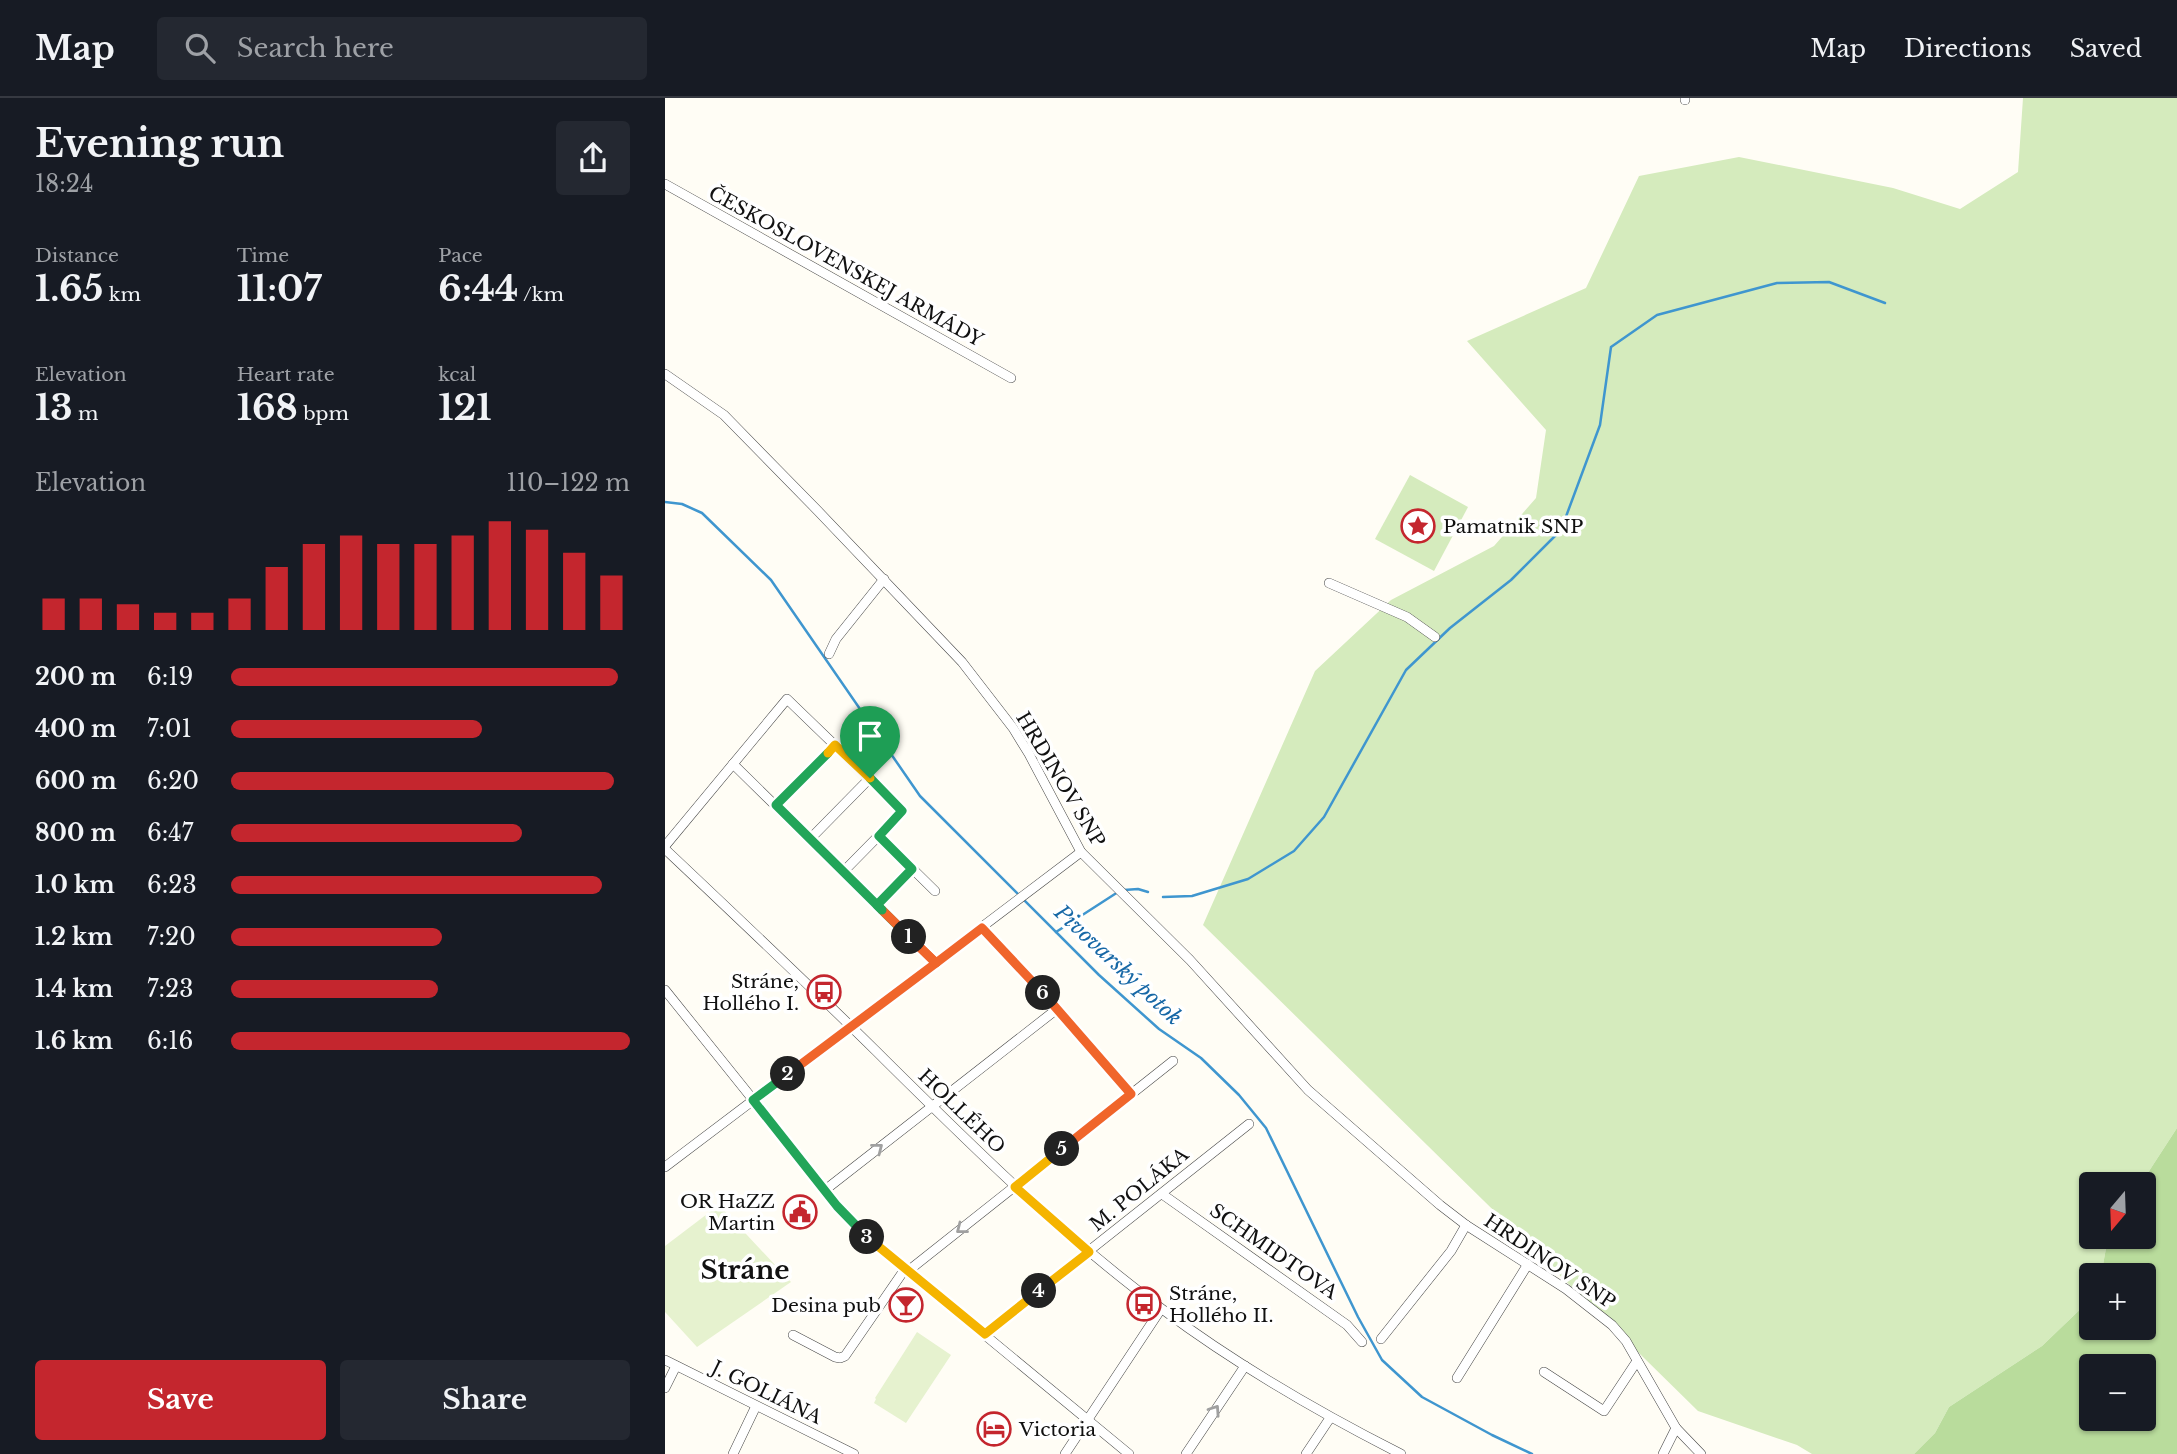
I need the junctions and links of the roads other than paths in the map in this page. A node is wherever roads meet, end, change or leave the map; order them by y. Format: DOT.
graph roads {
  1 [pos="665,184"];
  2 [pos="665,374"];
  3 [pos="1011,378"];
  4 [pos="884,579"];
  5 [pos="1329,583"];
  6 [pos="1435,637"];
  7 [pos="829,654"];
  8 [pos="835,745"];
  9 [pos="733,764"];
  10 [pos="870,778"];
  11 [pos="776,805"];
  12 [pos="879,836"];
  13 [pos="810,839"];
  14 [pos="665,848"];
  15 [pos="1081,852"];
  16 [pos="912,869"];
  17 [pos="843,872"];
  18 [pos="935,891"];
  19 [pos="877,905"];
  20 [pos="982,928"];
  21 [pos="936,963"];
  22 [pos="665,990"];
  23 [pos="1058,1009"];
  24 [pos="851,1026"];
  25 [pos="1173,1060"];
  26 [pos="1131,1094"];
  27 [pos="753,1100"];
  28 [pos="932,1107"];
  29 [pos="1249,1124"];
  30 [pos="665,1167"];
  31 [pos="1015,1187"];
  32 [pos="825,1190"];
  33 [pos="1162,1194"];
  34 [pos="1466,1224"];
  35 [pos="1089,1252"];
  36 [pos="1528,1264"];
  37 [pos="906,1270"];
  38 [pos="1161,1309"];
  39 [pos="985,1334"];
  40 [pos="793,1335"];
  41 [pos="1381,1339"];
  42 [pos="1362,1342"];
  43 [pos="665,1360"];
  44 [pos="1637,1361"];
  45 [pos="676,1366"];
  46 [pos="1245,1366"];
  47 [pos="1544,1372"];
  48 [pos="1457,1378"];
  49 [pos="665,1388"];
  50 [pos="756,1406"];
  51 [pos="1330,1418"];
  52 [pos="1088,1420"];
  53 [pos="1676,1428"];
  54 [pos="733,1454"];
  55 [pos="854,1454"];
  56 [pos="1065,1454"];
  57 [pos="1129,1454"];
  58 [pos="1186,1454"];
  59 [pos="1306,1454"];
  60 [pos="1401,1454"];
  61 [pos="1663,1454"];
  62 [pos="1701,1454"];
  1 -- 3 [label="street, ČESKOSLOVENSKEJ ARMÁDY"];
  2 -- 4 [label="street, HRDINOV SNP"];
  4 -- 7 [label="street"];
  4 -- 15 [label="street, HRDINOV SNP"];
  5 -- 6 [label="street"];
  8 -- 9 [label="street"];
  8 -- 10 [label="street"];
  8 -- 11 [label="street"];
  9 -- 11 [label="street"];
  9 -- 14 [label="street"];
  10 -- 12 [label="street"];
  10 -- 13 [label="street"];
  11 -- 13 [label="street"];
  12 -- 16 [label="street"];
  12 -- 17 [label="street"];
  13 -- 17 [label="street"];
  14 -- 24 [label="street, HOLLÉHO"];
  15 -- 20 [label="street"];
  15 -- 34 [label="street, HRDINOV SNP"];
  16 -- 18 [label="street"];
  16 -- 19 [label="street"];
  17 -- 19 [label="street"];
  19 -- 21 [label="street"];
  20 -- 21 [label="street"];
  20 -- 23 [label="street"];
  21 -- 24 [label="street"];
  22 -- 27 [label="street"];
  23 -- 26 [label="street"];
  23 -- 28 [label="street"];
  24 -- 27 [label="street"];
  24 -- 28 [label="street, HOLLÉHO"];
  25 -- 26 [label="street"];
  26 -- 31 [label="street"];
  27 -- 30 [label="street"];
  27 -- 32 [label="street"];
  28 -- 31 [label="street, HOLLÉHO"];
  32 -- 28 [label="street, one-way"];
  29 -- 33 [label="street, M. POLÁKA"];
  31 -- 35 [label="street, HOLLÉHO"];
  31 -- 37 [label="street, one-way"];
  32 -- 37 [label="street"];
  33 -- 35 [label="street, M. POLÁKA"];
  33 -- 42 [label="street, SCHMIDTOVA"];
  34 -- 36 [label="street, HRDINOV SNP"];
  34 -- 41 [label="street, HRDINOV SNP"];
  35 -- 38 [label="street, HOLLÉHO"];
  35 -- 39 [label="street, M. POLÁKA"];
  36 -- 44 [label="street, HRDINOV SNP"];
  36 -- 48 [label="street"];
  37 -- 39 [label="street"];
  37 -- 40 [label="street"];
  38 -- 46 [label="street, HOLLÉHO"];
  38 -- 52 [label="street"];
  39 -- 52 [label="street"];
  43 -- 45 [label="street, J. GOLIÁNA"];
  44 -- 47 [label="street"];
  44 -- 53 [label="street, HRDINOV SNP"];
  45 -- 49 [label="street"];
  45 -- 50 [label="street, J. GOLIÁNA"];
  46 -- 51 [label="street, HOLLÉHO"];
  58 -- 46 [label="street, one-way"];
  50 -- 54 [label="street"];
  50 -- 55 [label="street, J. GOLIÁNA"];
  51 -- 59 [label="street"];
  51 -- 60 [label="street, HOLLÉHO"];
  52 -- 56 [label="street"];
  52 -- 57 [label="street"];
  53 -- 61 [label="street"];
  53 -- 62 [label="street, HRDINOV SNP"];
}
